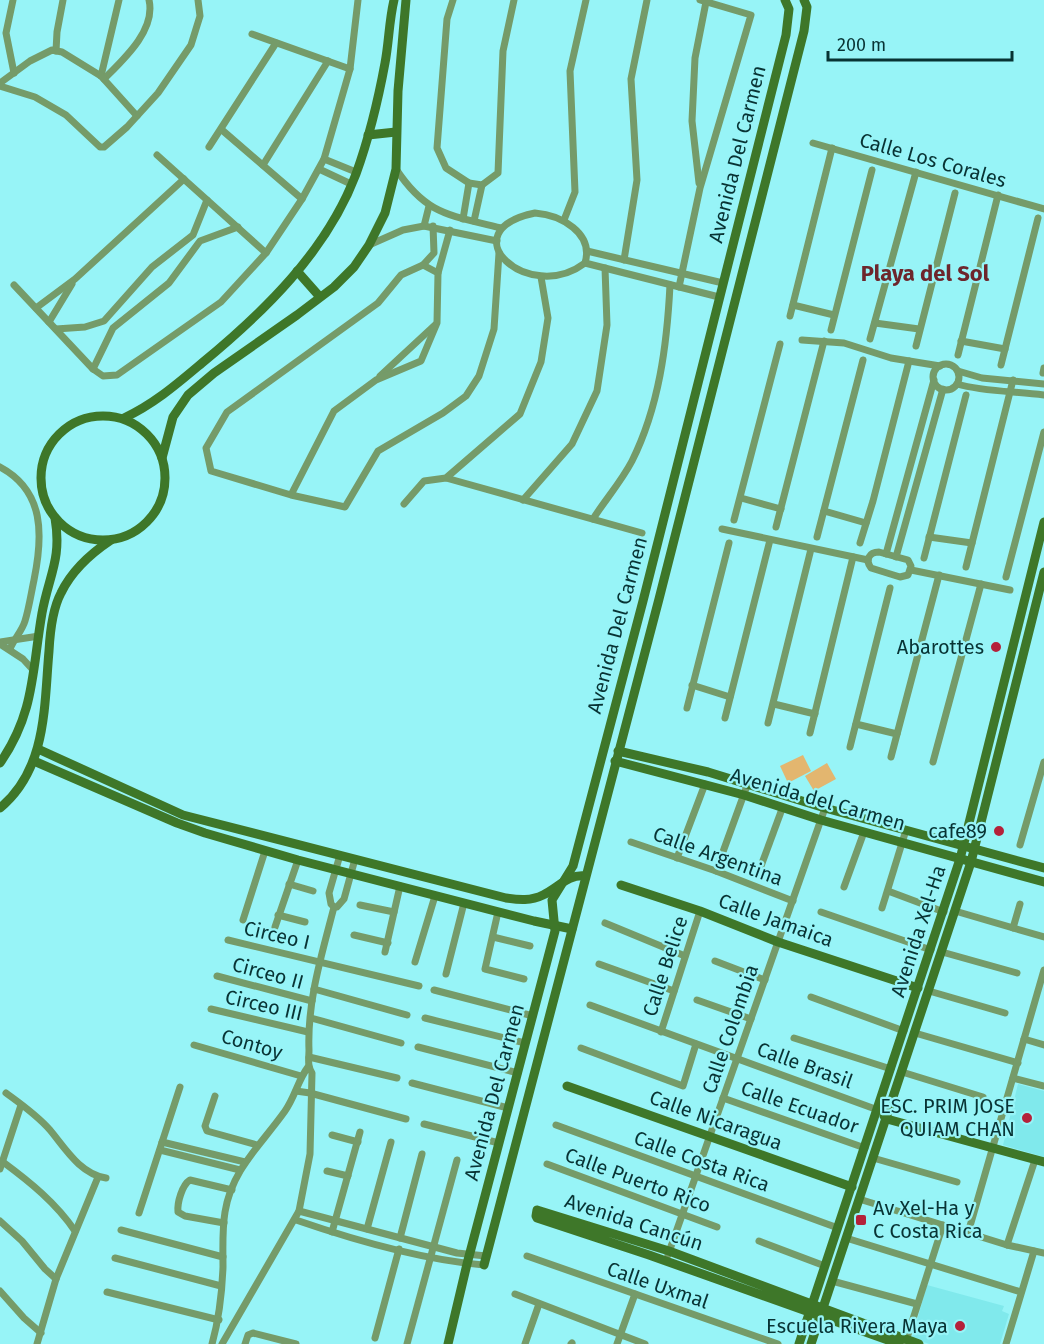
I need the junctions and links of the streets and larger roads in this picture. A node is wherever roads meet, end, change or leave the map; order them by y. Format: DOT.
graph roads {
  1 [pos="13,0"];
  2 [pos="63,0"];
  3 [pos="119,0"];
  4 [pos="149,0"];
  5 [pos="198,0"];
  6 [pos="394,0"];
  7 [pos="406,0"];
  8 [pos="453,0"];
  9 [pos="514,0"];
  10 [pos="586,0"];
  11 [pos="647,0"];
  12 [pos="785,0"];
  13 [pos="804,0"];
  14 [pos="356,1"];
  15 [pos="703,1"];
  16 [pos="252,34"];
  17 [pos="276,43"];
  18 [pos="57,51"];
  19 [pos="328,62"];
  20 [pos="350,69"];
  21 [pos="14,73"];
  22 [pos="776,75"];
  23 [pos="103,77"];
  24 [pos="792,79"];
  25 [pos="0,85"];
  26 [pos="137,116"];
  27 [pos="222,130"];
  28 [pos="396,132"];
  29 [pos="368,135"];
  30 [pos="813,143"];
  31 [pos="209,147"];
  32 [pos="832,148"];
  33 [pos="157,155"];
  34 [pos="324,159"];
  35 [pos="263,165"];
  36 [pos="319,169"];
  37 [pos="396,169"];
  38 [pos="872,170"];
  39 [pos="357,172"];
  40 [pos="916,172"];
  41 [pos="184,179"];
  42 [pos="469,183"];
  43 [pos="351,184"];
  44 [pos="482,185"];
  45 [pos="700,188"];
  46 [pos="955,193"];
  47 [pos="998,195"];
  48 [pos="207,200"];
  49 [pos="302,200"];
  50 [pos="429,206"];
  51 [pos="1044,209"];
  52 [pos="1038,218"];
  53 [pos="463,219"];
  54 [pos="564,220"];
  55 [pos="474,221"];
  56 [pos="487,225"];
  57 [pos="424,226"];
  58 [pos="433,226"];
  59 [pos="238,227"];
  60 [pos="501,228"];
  61 [pos="450,230"];
  62 [pos="485,238"];
  63 [pos="497,241"];
  64 [pos="369,245"];
  65 [pos="732,247"];
  66 [pos="747,251"];
  67 [pos="587,252"];
  68 [pos="266,253"];
  69 [pos="434,253"];
  70 [pos="499,253"];
  71 [pos="443,255"];
  72 [pos="624,260"];
  73 [pos="585,263"];
  74 [pos="641,264"];
  75 [pos="423,265"];
  76 [pos="605,268"];
  77 [pos="297,271"];
  78 [pos="438,273"];
  79 [pos="682,274"];
  80 [pos="541,277"];
  81 [pos="639,277"];
  82 [pos="75,279"];
  83 [pos="723,283"];
  84 [pos="14,285"];
  85 [pos="670,285"];
  86 [pos="679,287"];
  87 [pos="320,297"];
  88 [pos="719,297"];
  89 [pos="793,305"];
  90 [pos="36,308"];
  91 [pos="834,315"];
  92 [pos="790,316"];
  93 [pos="104,321"];
  94 [pos="49,322"];
  95 [pos="437,323"];
  96 [pos="875,323"];
  97 [pos="112,328"];
  98 [pos="56,329"];
  99 [pos="919,329"];
  100 [pos="831,330"];
  101 [pos="710,332"];
  102 [pos="725,336"];
  103 [pos="870,339"];
  104 [pos="802,340"];
  105 [pos="824,341"];
  106 [pos="961,341"];
  107 [pos="780,344"];
  108 [pos="916,346"];
  109 [pos="1005,349"];
  110 [pos="958,355"];
  111 [pos="863,360"];
  112 [pos="909,361"];
  113 [pos="1001,365"];
  114 [pos="940,366"];
  115 [pos="93,369"];
  116 [pos="958,371"];
  117 [pos="376,380"];
  118 [pos="934,380"];
  119 [pos="1013,380"];
  120 [pos="957,384"];
  121 [pos="1044,384"];
  122 [pos="943,389"];
  123 [pos="1011,390"];
  124 [pos="966,395"];
  125 [pos="1044,395"];
  126 [pos="124,418"];
  127 [pos="1044,432"];
  128 [pos="162,458"];
  129 [pos="676,463"];
  130 [pos="0,467"];
  131 [pos="691,467"];
  132 [pos="446,478"];
  133 [pos="291,495"];
  134 [pos="741,498"];
  135 [pos="524,500"];
  136 [pos="404,504"];
  137 [pos="781,508"];
  138 [pos="824,511"];
  139 [pos="55,516"];
  140 [pos="593,519"];
  141 [pos="734,520"];
  142 [pos="1044,522"];
  143 [pos="866,523"];
  144 [pos="776,528"];
  145 [pos="722,529"];
  146 [pos="642,533"];
  147 [pos="816,537"];
  148 [pos="929,537"];
  149 [pos="111,540"];
  150 [pos="770,540"];
  151 [pos="729,543"];
  152 [pos="860,543"];
  153 [pos="972,543"];
  154 [pos="811,549"];
  155 [pos="886,554"];
  156 [pos="896,556"];
  157 [pos="853,557"];
  158 [pos="924,558"];
  159 [pos="868,560"];
  160 [pos="966,567"];
  161 [pos="911,570"];
  162 [pos="1044,572"];
  163 [pos="939,575"];
  164 [pos="1006,577"];
  165 [pos="981,584"];
  166 [pos="890,588"];
  167 [pos="1010,590"];
  168 [pos="659,599"];
  169 [pos="643,601"];
  170 [pos="39,636"];
  171 [pos="14,640"];
  172 [pos="0,643"];
  173 [pos="10,649"];
  174 [pos="34,671"];
  175 [pos="692,685"];
  176 [pos="730,697"];
  177 [pos="774,704"];
  178 [pos="28,706"];
  179 [pos="45,707"];
  180 [pos="687,708"];
  181 [pos="815,714"];
  182 [pos="725,718"];
  183 [pos="768,723"];
  184 [pos="856,724"];
  185 [pos="810,733"];
  186 [pos="897,734"];
  187 [pos="850,747"];
  188 [pos="38,749"];
  189 [pos="616,756"];
  190 [pos="891,757"];
  191 [pos="34,761"];
  192 [pos="666,762"];
  193 [pos="933,762"];
  194 [pos="1044,762"];
  195 [pos="0,763"];
  196 [pos="664,774"];
  197 [pos="748,783"];
  198 [pos="705,784"];
  199 [pos="744,795"];
  200 [pos="0,808"];
  201 [pos="825,808"];
  202 [pos="782,809"];
  203 [pos="821,820"];
  204 [pos="906,830"];
  205 [pos="864,832"];
  206 [pos="260,834"];
  207 [pos="631,842"];
  208 [pos="903,842"];
  209 [pos="1020,845"];
  210 [pos="963,846"];
  211 [pos="974,849"];
  212 [pos="261,850"];
  213 [pos="340,855"];
  214 [pos="677,858"];
  215 [pos="355,859"];
  216 [pos="960,859"];
  217 [pos="298,860"];
  218 [pos="971,862"];
  219 [pos="761,866"];
  220 [pos="391,868"];
  221 [pos="1044,868"];
  222 [pos="336,870"];
  223 [pos="716,871"];
  224 [pos="351,874"];
  225 [pos="585,876"];
  226 [pos="1044,882"];
  227 [pos="386,883"];
  228 [pos="563,883"];
  229 [pos="289,884"];
  230 [pos="621,885"];
  231 [pos="400,886"];
  232 [pos="844,887"];
  233 [pos="313,891"];
  234 [pos="888,891"];
  235 [pos="435,896"];
  236 [pos="513,899"];
  237 [pos="793,901"];
  238 [pos="464,903"];
  239 [pos="360,904"];
  240 [pos="1020,904"];
  241 [pos="334,907"];
  242 [pos="882,908"];
  243 [pos="700,911"];
  244 [pos="955,911"];
  245 [pos="394,912"];
  246 [pos="498,912"];
  247 [pos="820,912"];
  248 [pos="944,912"];
  249 [pos="278,915"];
  250 [pos="510,915"];
  251 [pos="243,920"];
  252 [pos="305,922"];
  253 [pos="605,923"];
  254 [pos="554,924"];
  255 [pos="275,927"];
  256 [pos="1013,928"];
  257 [pos="572,929"];
  258 [pos="354,935"];
  259 [pos="493,937"];
  260 [pos="1044,937"];
  261 [pos="228,940"];
  262 [pos="778,942"];
  263 [pos="388,943"];
  264 [pos="530,946"];
  265 [pos="931,950"];
  266 [pos="386,952"];
  267 [pos="942,952"];
  268 [pos="685,956"];
  269 [pos="319,961"];
  270 [pos="715,961"];
  271 [pos="415,962"];
  272 [pos="599,964"];
  273 [pos="1044,970"];
  274 [pos="1017,973"];
  275 [pos="446,974"];
  276 [pos="217,976"];
  277 [pos="524,979"];
  278 [pos="765,980"];
  279 [pos="419,986"];
  280 [pos="918,988"];
  281 [pos="314,989"];
  282 [pos="434,990"];
  283 [pos="674,991"];
  284 [pos="929,991"];
  285 [pos="811,998"];
  286 [pos="697,1000"];
  287 [pos="312,1001"];
  288 [pos="590,1005"];
  289 [pos="212,1009"];
  290 [pos="1005,1013"];
  291 [pos="407,1015"];
  292 [pos="533,1016"];
  293 [pos="311,1018"];
  294 [pos="425,1018"];
  295 [pos="751,1019"];
  296 [pos="904,1030"];
  297 [pos="309,1032"];
  298 [pos="662,1032"];
  299 [pos="915,1033"];
  300 [pos="794,1038"];
  301 [pos="1024,1039"];
  302 [pos="401,1043"];
  303 [pos="525,1043"];
  304 [pos="696,1044"];
  305 [pos="194,1045"];
  306 [pos="1044,1045"];
  307 [pos="418,1047"];
  308 [pos="581,1047"];
  309 [pos="309,1057"];
  310 [pos="737,1059"];
  311 [pos="1018,1063"];
  312 [pos="308,1067"];
  313 [pos="891,1069"];
  314 [pos="902,1072"];
  315 [pos="518,1073"];
  316 [pos="302,1076"];
  317 [pos="397,1078"];
  318 [pos="1013,1078"];
  319 [pos="412,1083"];
  320 [pos="567,1086"];
  321 [pos="1044,1086"];
  322 [pos="180,1087"];
  323 [pos="296,1091"];
  324 [pos="6,1093"];
  325 [pos="310,1093"];
  326 [pos="215,1096"];
  327 [pos="723,1098"];
  328 [pos="983,1098"];
  329 [pos="21,1105"];
  330 [pos="508,1108"];
  331 [pos="878,1110"];
  332 [pos="406,1119"];
  333 [pos="887,1119"];
  334 [pos="424,1124"];
  335 [pos="556,1125"];
  336 [pos="360,1132"];
  337 [pos="332,1135"];
  338 [pos="710,1137"];
  339 [pos="358,1142"];
  340 [pos="391,1142"];
  341 [pos="499,1143"];
  342 [pos="257,1145"];
  343 [pos="161,1146"];
  344 [pos="994,1147"];
  345 [pos="865,1148"];
  346 [pos="422,1154"];
  347 [pos="873,1158"];
  348 [pos="457,1160"];
  349 [pos="1040,1161"];
  350 [pos="245,1162"];
  351 [pos="547,1164"];
  352 [pos="1,1166"];
  353 [pos="240,1170"];
  354 [pos="327,1171"];
  355 [pos="348,1176"];
  356 [pos="694,1176"];
  357 [pos="98,1177"];
  358 [pos="106,1178"];
  359 [pos="957,1182"];
  360 [pos="852,1187"];
  361 [pos="232,1190"];
  362 [pos="485,1197"];
  363 [pos="859,1198"];
  364 [pos="501,1202"];
  365 [pos="299,1210"];
  366 [pos="139,1213"];
  367 [pos="681,1214"];
  368 [pos="296,1220"];
  369 [pos="0,1221"];
  370 [pos="334,1221"];
  371 [pos="224,1223"];
  372 [pos="943,1225"];
  373 [pos="717,1227"];
  374 [pos="838,1228"];
  375 [pos="367,1229"];
  376 [pos="121,1230"];
  377 [pos="75,1231"];
  378 [pos="332,1232"];
  379 [pos="968,1233"];
  380 [pos="400,1238"];
  381 [pos="846,1238"];
  382 [pos="759,1241"];
  383 [pos="1007,1245"];
  384 [pos="433,1246"];
  385 [pos="399,1249"];
  386 [pos="1034,1251"];
  387 [pos="1044,1253"];
  388 [pos="527,1256"];
  389 [pos="668,1256"];
  390 [pos="223,1257"];
  391 [pos="430,1257"];
  392 [pos="115,1258"];
  393 [pos="469,1259"];
  394 [pos="485,1261"];
  395 [pos="929,1264"];
  396 [pos="825,1266"];
  397 [pos="56,1279"];
  398 [pos="832,1281"];
  399 [pos="221,1286"];
  400 [pos="0,1291"];
  401 [pos="107,1292"];
  402 [pos="1021,1293"];
  403 [pos="514,1294"];
  404 [pos="635,1294"];
  405 [pos="539,1304"];
  406 [pos="917,1304"];
  407 [pos="812,1308"];
  408 [pos="822,1312"];
  409 [pos="219,1320"];
  410 [pos="216,1331"];
  411 [pos="41,1333"];
  412 [pos="620,1335"];
  413 [pos="227,1336"];
  414 [pos="375,1338"];
  415 [pos="283,1342"];
  416 [pos="903,1343"];
  417 [pos="38,1344"];
  418 [pos="212,1344"];
  419 [pos="222,1344"];
  420 [pos="245,1344"];
  421 [pos="296,1344"];
  422 [pos="407,1344"];
  423 [pos="448,1344"];
  424 [pos="525,1344"];
  425 [pos="617,1344"];
  426 [pos="645,1344"];
  427 [pos="778,1344"];
  428 [pos="799,1344"];
  429 [pos="811,1344"];
  430 [pos="919,1344"];
  431 [pos="1006,1344"];
  1 -- 21 [label="street"];
  2 -- 18 [label="street"];
  3 -- 23 [label="street"];
  4 -- 23 [label="street"];
  5 -- 26 [label="street"];
  6 -- 29 [label="street"];
  7 -- 28 [label="street"];
  8 -- 42 [label="street"];
  9 -- 44 [label="street"];
  10 -- 54 [label="street"];
  11 -- 72 [label="street"];
  12 -- 22 [label="street, Avenida Del Carmen"];
  13 -- 24 [label="street, Avenida Del Carmen"];
  14 -- 20 [label="street"];
  15 -- 45 [label="street"];
  15 -- 45 [label="street"];
  16 -- 17 [label="street"];
  17 -- 19 [label="street"];
  17 -- 27 [label="street"];
  18 -- 21 [label="street"];
  18 -- 23 [label="street"];
  19 -- 20 [label="street"];
  19 -- 35 [label="street"];
  20 -- 34 [label="street"];
  21 -- 25 [label="street"];
  22 -- 24 [label="street"];
  22 -- 65 [label="street, Avenida Del Carmen"];
  23 -- 26 [label="street"];
  24 -- 66 [label="street, Avenida Del Carmen"];
  25 -- 26 [label="street"];
  27 -- 31 [label="street"];
  27 -- 35 [label="street"];
  28 -- 29 [label="street"];
  28 -- 37 [label="street"];
  29 -- 39 [label="street"];
  30 -- 32 [label="street, Calle Los Corales"];
  32 -- 40 [label="street, Calle Los Corales"];
  32 -- 89 [label="street"];
  33 -- 41 [label="street"];
  34 -- 36 [label="street"];
  34 -- 39 [label="street"];
  35 -- 49 [label="street"];
  36 -- 43 [label="street"];
  36 -- 49 [label="street"];
  37 -- 50 [label="street"];
  37 -- 64 [label="street"];
  38 -- 91 [label="street"];
  39 -- 43 [label="street"];
  40 -- 47 [label="street, Calle Los Corales"];
  40 -- 96 [label="street"];
  41 -- 48 [label="street"];
  41 -- 82 [label="street"];
  42 -- 44 [label="street"];
  42 -- 53 [label="street"];
  43 -- 77 [label="street"];
  44 -- 55 [label="street"];
  45 -- 79 [label="street"];
  46 -- 99 [label="street"];
  47 -- 51 [label="street, Calle Los Corales"];
  47 -- 106 [label="street"];
  48 -- 59 [label="street"];
  48 -- 93 [label="street"];
  49 -- 68 [label="street"];
  50 -- 53 [label="street"];
  50 -- 57 [label="street"];
  52 -- 109 [label="street"];
  53 -- 55 [label="street"];
  54 -- 60 [label="street"];
  54 -- 67 [label="street"];
  55 -- 56 [label="street"];
  56 -- 60 [label="street"];
  56 -- 62 [label="street"];
  57 -- 58 [label="street"];
  57 -- 64 [label="street"];
  58 -- 61 [label="street"];
  58 -- 69 [label="street"];
  59 -- 68 [label="street"];
  59 -- 97 [label="street"];
  60 -- 63 [label="street"];
  61 -- 62 [label="street"];
  61 -- 71 [label="street"];
  62 -- 63 [label="street"];
  63 -- 70 [label="street"];
  64 -- 87 [label="street"];
  65 -- 66 [label="street"];
  65 -- 83 [label="street, Avenida Del Carmen"];
  66 -- 102 [label="street, Avenida Del Carmen"];
  67 -- 72 [label="street"];
  67 -- 73 [label="street"];
  68 -- 115 [label="street"];
  69 -- 71 [label="street"];
  69 -- 75 [label="street"];
  70 -- 80 [label="street"];
  70 -- 133 [label="street"];
  71 -- 78 [label="street"];
  72 -- 74 [label="street"];
  73 -- 76 [label="street"];
  73 -- 80 [label="street"];
  74 -- 79 [label="street"];
  74 -- 81 [label="street"];
  75 -- 78 [label="street"];
  75 -- 133 [label="street"];
  76 -- 81 [label="street"];
  76 -- 135 [label="street"];
  77 -- 87 [label="street"];
  77 -- 126 [label="street"];
  78 -- 95 [label="street"];
  79 -- 83 [label="street"];
  79 -- 86 [label="street"];
  80 -- 132 [label="street"];
  81 -- 85 [label="street"];
  82 -- 90 [label="street"];
  82 -- 94 [label="street"];
  83 -- 88 [label="street, Avenida Del Carmen"];
  84 -- 90 [label="street"];
  85 -- 86 [label="street"];
  85 -- 140 [label="street"];
  86 -- 88 [label="street"];
  87 -- 128 [label="street"];
  88 -- 101 [label="street, Avenida Del Carmen"];
  89 -- 91 [label="street"];
  89 -- 92 [label="street"];
  90 -- 94 [label="street"];
  91 -- 100 [label="street"];
  93 -- 97 [label="street"];
  93 -- 98 [label="street"];
  94 -- 98 [label="street"];
  95 -- 117 [label="street"];
  95 -- 117 [label="street"];
  96 -- 99 [label="street"];
  96 -- 103 [label="street"];
  97 -- 115 [label="street"];
  98 -- 115 [label="street"];
  99 -- 108 [label="street"];
  101 -- 102 [label="street"];
  101 -- 129 [label="street, Avenida Del Carmen"];
  102 -- 131 [label="street, Avenida Del Carmen"];
  104 -- 105 [label="street"];
  105 -- 112 [label="street"];
  105 -- 137 [label="street"];
  106 -- 109 [label="street"];
  106 -- 110 [label="street"];
  107 -- 134 [label="street"];
  109 -- 113 [label="street"];
  111 -- 138 [label="street"];
  112 -- 114 [label="street"];
  112 -- 143 [label="street"];
  114 -- 116 [label="street"];
  114 -- 118 [label="street"];
  116 -- 119 [label="street"];
  116 -- 120 [label="street"];
  117 -- 133 [label="street"];
  118 -- 122 [label="street"];
  118 -- 155 [label="street"];
  119 -- 121 [label="street"];
  119 -- 123 [label="street"];
  120 -- 122 [label="street"];
  120 -- 123 [label="street"];
  122 -- 156 [label="street"];
  123 -- 125 [label="street"];
  123 -- 153 [label="street"];
  124 -- 148 [label="street"];
  126 -- 128 [label="street"];
  126 -- 139 [label="street"];
  127 -- 164 [label="street"];
  128 -- 149 [label="street"];
  129 -- 131 [label="street"];
  129 -- 169 [label="street, Avenida Del Carmen"];
  130 -- 171 [label="street"];
  131 -- 168 [label="street, Avenida Del Carmen"];
  132 -- 135 [label="street"];
  132 -- 136 [label="street"];
  134 -- 137 [label="street"];
  134 -- 141 [label="street"];
  135 -- 140 [label="street"];
  137 -- 144 [label="street"];
  138 -- 143 [label="street"];
  138 -- 147 [label="street"];
  139 -- 149 [label="street"];
  139 -- 170 [label="street"];
  140 -- 146 [label="street"];
  142 -- 210 [label="street, Avenida Xel-Ha"];
  143 -- 152 [label="street"];
  145 -- 150 [label="street"];
  148 -- 153 [label="street"];
  148 -- 158 [label="street"];
  149 -- 179 [label="street"];
  150 -- 154 [label="street"];
  150 -- 176 [label="street"];
  151 -- 175 [label="street"];
  153 -- 160 [label="street"];
  154 -- 157 [label="street"];
  154 -- 177 [label="street"];
  155 -- 156 [label="street"];
  155 -- 159 [label="street"];
  156 -- 161 [label="street"];
  157 -- 159 [label="street"];
  157 -- 181 [label="street"];
  159 -- 161 [label="street"];
  161 -- 163 [label="street"];
  162 -- 211 [label="street, Avenida Xel-Ha"];
  163 -- 165 [label="street"];
  163 -- 186 [label="street"];
  165 -- 167 [label="street"];
  165 -- 193 [label="street"];
  166 -- 184 [label="street"];
  168 -- 169 [label="street"];
  168 -- 189 [label="street, Avenida Del Carmen"];
  169 -- 228 [label="street, Avenida Del Carmen"];
  170 -- 171 [label="street"];
  170 -- 174 [label="street"];
  171 -- 172 [label="street"];
  171 -- 173 [label="street"];
  172 -- 173 [label="street"];
  173 -- 174 [label="street"];
  174 -- 178 [label="street"];
  175 -- 176 [label="street"];
  175 -- 180 [label="street"];
  176 -- 182 [label="street"];
  177 -- 181 [label="street"];
  177 -- 183 [label="street"];
  178 -- 179 [label="street"];
  178 -- 195 [label="street"];
  179 -- 188 [label="street"];
  181 -- 185 [label="street"];
  184 -- 186 [label="street"];
  184 -- 187 [label="street"];
  186 -- 190 [label="street"];
  188 -- 191 [label="street"];
  188 -- 206 [label="street"];
  189 -- 192 [label="street, Avenida del Carmen"];
  189 -- 196 [label="street, Avenida del Carmen"];
  189 -- 225 [label="street, Avenida Del Carmen"];
  191 -- 200 [label="street"];
  191 -- 212 [label="street"];
  192 -- 196 [label="street"];
  192 -- 197 [label="street, Avenida del Carmen"];
  194 -- 209 [label="street"];
  196 -- 198 [label="street, Avenida del Carmen"];
  197 -- 199 [label="street"];
  197 -- 201 [label="street, Avenida del Carmen"];
  198 -- 199 [label="street, Avenida del Carmen"];
  198 -- 214 [label="street"];
  199 -- 202 [label="street, Avenida del Carmen"];
  199 -- 223 [label="street"];
  201 -- 203 [label="street, Calle Colombia"];
  201 -- 204 [label="street, Avenida del Carmen"];
  202 -- 203 [label="street, Avenida del Carmen"];
  202 -- 219 [label="street"];
  203 -- 205 [label="street, Avenida del Carmen"];
  203 -- 237 [label="street, Calle Colombia"];
  204 -- 208 [label="street"];
  204 -- 210 [label="street, Avenida del Carmen"];
  205 -- 208 [label="street, Avenida del Carmen"];
  205 -- 232 [label="street"];
  206 -- 212 [label="street"];
  206 -- 213 [label="street"];
  207 -- 214 [label="street, Calle Argentina"];
  208 -- 216 [label="street, Avenida del Carmen"];
  208 -- 234 [label="street"];
  210 -- 211 [label="street, Avenida del Carmen"];
  210 -- 216 [label="street, Avenida Xel-Ha"];
  211 -- 218 [label="street, Avenida Xel-Ha"];
  211 -- 221 [label="street, Avenida del Carmen"];
  212 -- 217 [label="street"];
  212 -- 251 [label="street"];
  213 -- 215 [label="street"];
  213 -- 222 [label="street"];
  214 -- 223 [label="street, Calle Argentina"];
  215 -- 220 [label="street"];
  215 -- 224 [label="street"];
  216 -- 218 [label="street, Avenida del Carmen"];
  216 -- 248 [label="street, Avenida Xel-Ha"];
  217 -- 222 [label="street"];
  217 -- 229 [label="street"];
  218 -- 226 [label="street, Avenida del Carmen"];
  218 -- 244 [label="street, Avenida Xel-Ha"];
  220 -- 227 [label="street"];
  220 -- 236 [label="street"];
  222 -- 224 [label="street"];
  222 -- 241 [label="street"];
  223 -- 237 [label="street, Calle Argentina"];
  224 -- 227 [label="street"];
  224 -- 241 [label="street"];
  225 -- 228 [label="street"];
  225 -- 257 [label="street, Avenida Del Carmen"];
  227 -- 231 [label="street"];
  228 -- 236 [label="street"];
  228 -- 254 [label="street, Avenida Del Carmen"];
  229 -- 233 [label="street"];
  229 -- 249 [label="street"];
  230 -- 243 [label="street, Calle Jamaica"];
  231 -- 235 [label="street"];
  231 -- 245 [label="street"];
  234 -- 242 [label="street"];
  234 -- 248 [label="street"];
  235 -- 238 [label="street"];
  235 -- 271 [label="street"];
  236 -- 250 [label="street"];
  237 -- 262 [label="street, Calle Colombia"];
  238 -- 246 [label="street"];
  238 -- 275 [label="street"];
  239 -- 245 [label="street"];
  240 -- 256 [label="street"];
  241 -- 269 [label="street"];
  243 -- 262 [label="street, Calle Jamaica"];
  243 -- 268 [label="street, Calle Belice"];
  244 -- 256 [label="street"];
  244 -- 267 [label="street, Avenida Xel-Ha"];
  245 -- 263 [label="street"];
  246 -- 250 [label="street"];
  246 -- 259 [label="street"];
  247 -- 265 [label="street"];
  248 -- 265 [label="street, Avenida Xel-Ha"];
  249 -- 252 [label="street"];
  249 -- 255 [label="street"];
  250 -- 254 [label="street"];
  253 -- 268 [label="street"];
  254 -- 257 [label="street"];
  254 -- 292 [label="street, Avenida Del Carmen"];
  256 -- 260 [label="street"];
  257 -- 364 [label="street, Avenida Del Carmen"];
  258 -- 263 [label="street"];
  259 -- 264 [label="street"];
  259 -- 277 [label="street"];
  261 -- 269 [label="street, Circeo I"];
  262 -- 278 [label="street, Calle Colombia"];
  262 -- 280 [label="street, Calle Jamaica"];
  263 -- 266 [label="street"];
  265 -- 280 [label="street, Avenida Xel-Ha"];
  267 -- 274 [label="street"];
  267 -- 284 [label="street, Avenida Xel-Ha"];
  268 -- 283 [label="street, Calle Belice"];
  269 -- 279 [label="street, Circeo I"];
  269 -- 281 [label="street"];
  270 -- 278 [label="street"];
  272 -- 283 [label="street"];
  273 -- 301 [label="street"];
  276 -- 287 [label="street, Circeo II"];
  278 -- 295 [label="street, Calle Colombia"];
  280 -- 296 [label="street, Avenida Xel-Ha"];
  281 -- 287 [label="street"];
  281 -- 291 [label="street"];
  282 -- 292 [label="street"];
  283 -- 298 [label="street, Calle Belice"];
  284 -- 290 [label="street"];
  284 -- 299 [label="street, Avenida Xel-Ha"];
  285 -- 296 [label="street"];
  286 -- 295 [label="street"];
  287 -- 293 [label="street"];
  288 -- 298 [label="street, Calle Brasil"];
  289 -- 297 [label="street, Circeo III"];
  292 -- 303 [label="street, Avenida Del Carmen"];
  293 -- 297 [label="street"];
  293 -- 302 [label="street"];
  294 -- 303 [label="street"];
  295 -- 310 [label="street, Calle Colombia"];
  296 -- 313 [label="street, Avenida Xel-Ha"];
  297 -- 309 [label="street"];
  298 -- 304 [label="street, Calle Brasil"];
  299 -- 311 [label="street"];
  299 -- 314 [label="street, Avenida Xel-Ha"];
  300 -- 313 [label="street"];
  301 -- 306 [label="street"];
  301 -- 311 [label="street"];
  303 -- 315 [label="street, Avenida Del Carmen"];
  304 -- 308 [label="street"];
  304 -- 310 [label="street, Calle Brasil"];
  305 -- 316 [label="street, Contoy"];
  307 -- 315 [label="street"];
  309 -- 312 [label="street"];
  309 -- 317 [label="street"];
  310 -- 327 [label="street, Calle Colombia"];
  310 -- 331 [label="street, Calle Brasil"];
  311 -- 318 [label="street"];
  312 -- 316 [label="street"];
  312 -- 325 [label="street"];
  313 -- 331 [label="street, Avenida Xel-Ha"];
  314 -- 328 [label="street"];
  314 -- 333 [label="street, Avenida Xel-Ha"];
  315 -- 330 [label="street, Avenida Del Carmen"];
  316 -- 323 [label="street"];
  318 -- 321 [label="street"];
  318 -- 344 [label="street"];
  319 -- 330 [label="street"];
  320 -- 338 [label="street, Calle Nicaragua"];
  322 -- 343 [label="street"];
  323 -- 325 [label="street"];
  323 -- 342 [label="street"];
  324 -- 329 [label="street"];
  325 -- 332 [label="street"];
  325 -- 365 [label="street"];
  326 -- 342 [label="street"];
  327 -- 338 [label="street, Calle Colombia"];
  327 -- 345 [label="street, Calle Ecuador"];
  329 -- 352 [label="street"];
  329 -- 357 [label="street"];
  330 -- 341 [label="street, Avenida Del Carmen"];
  331 -- 333 [label="street, Calle Brasil"];
  331 -- 345 [label="street, Avenida Xel-Ha"];
  333 -- 344 [label="street"];
  333 -- 347 [label="street, Avenida Xel-Ha"];
  334 -- 341 [label="street"];
  335 -- 356 [label="street, Calle Costa Rica"];
  336 -- 339 [label="street"];
  337 -- 339 [label="street"];
  338 -- 356 [label="street, Calle Colombia"];
  338 -- 360 [label="street, Calle Nicaragua"];
  339 -- 355 [label="street"];
  340 -- 375 [label="street"];
  341 -- 362 [label="street, Avenida Del Carmen"];
  342 -- 350 [label="street"];
  343 -- 350 [label="street"];
  343 -- 353 [label="street"];
  343 -- 366 [label="street"];
  344 -- 349 [label="street"];
  344 -- 379 [label="street"];
  345 -- 360 [label="street, Avenida Xel-Ha"];
  346 -- 380 [label="street"];
  347 -- 359 [label="street"];
  347 -- 363 [label="street, Avenida Xel-Ha"];
  348 -- 384 [label="street"];
  349 -- 383 [label="street"];
  350 -- 353 [label="street"];
  351 -- 367 [label="street, Calle Puerto Rico"];
  352 -- 377 [label="street"];
  353 -- 361 [label="street"];
  354 -- 355 [label="street"];
  355 -- 370 [label="street"];
  356 -- 367 [label="street, Calle Colombia"];
  356 -- 374 [label="street, Calle Costa Rica"];
  357 -- 358 [label="street"];
  357 -- 377 [label="street"];
  360 -- 374 [label="street, Avenida Xel-Ha"];
  361 -- 371 [label="street"];
  361 -- 371 [label="street"];
  362 -- 364 [label="street"];
  362 -- 393 [label="street, Avenida Del Carmen"];
  363 -- 372 [label="street"];
  363 -- 381 [label="street, Avenida Xel-Ha"];
  364 -- 394 [label="street, Avenida Del Carmen"];
  365 -- 368 [label="street"];
  365 -- 370 [label="street, Avenida Del Carmen"];
  367 -- 373 [label="street, Calle Puerto Rico"];
  367 -- 389 [label="street, Calle Colombia"];
  368 -- 378 [label="street, Avenida Del Carmen"];
  368 -- 413 [label="street"];
  369 -- 397 [label="street"];
  370 -- 375 [label="street, Avenida Del Carmen"];
  370 -- 378 [label="street"];
  371 -- 390 [label="street"];
  372 -- 379 [label="street"];
  372 -- 395 [label="street"];
  374 -- 396 [label="street, Avenida Xel-Ha"];
  375 -- 380 [label="street, Avenida Del Carmen"];
  376 -- 390 [label="street"];
  377 -- 397 [label="street"];
  378 -- 385 [label="street, Avenida Del Carmen"];
  379 -- 383 [label="street"];
  380 -- 384 [label="street, Avenida Del Carmen"];
  381 -- 395 [label="street"];
  381 -- 398 [label="street, Avenida Xel-Ha"];
  382 -- 396 [label="street"];
  383 -- 386 [label="street"];
  384 -- 391 [label="street"];
  384 -- 393 [label="street, Avenida Del Carmen"];
  385 -- 391 [label="street, Avenida Del Carmen"];
  385 -- 414 [label="street"];
  386 -- 387 [label="street"];
  386 -- 402 [label="street"];
  388 -- 404 [label="street, Calle Uxmal"];
  389 -- 389 [label="street, Avenida Cancún"];
  389 -- 407 [label="street, Avenida Cancún"];
  390 -- 399 [label="street"];
  391 -- 393 [label="street, Avenida Del Carmen"];
  391 -- 422 [label="street"];
  392 -- 399 [label="street"];
  393 -- 394 [label="street, Avenida Del Carmen"];
  393 -- 423 [label="street, Avenida Del Carmen"];
  395 -- 402 [label="street"];
  395 -- 406 [label="street"];
  396 -- 407 [label="street, Avenida Xel-Ha"];
  397 -- 411 [label="street"];
  398 -- 406 [label="street"];
  398 -- 408 [label="street, Avenida Xel-Ha"];
  399 -- 409 [label="street"];
  400 -- 411 [label="street"];
  401 -- 409 [label="street"];
  402 -- 431 [label="street"];
  403 -- 405 [label="street"];
  404 -- 412 [label="street"];
  404 -- 427 [label="street, Calle Uxmal"];
  405 -- 412 [label="street"];
  405 -- 424 [label="street"];
  406 -- 416 [label="street"];
  407 -- 408 [label="street, Avenida Cancún"];
  407 -- 428 [label="street, Avenida Xel-Ha"];
  408 -- 416 [label="street, Avenida Cancún"];
  408 -- 429 [label="street, Avenida Xel-Ha"];
  409 -- 410 [label="street"];
  410 -- 413 [label="street"];
  410 -- 418 [label="street"];
  411 -- 417 [label="street"];
  412 -- 425 [label="street"];
  412 -- 426 [label="street"];
  413 -- 419 [label="street"];
  415 -- 420 [label="street"];
  415 -- 421 [label="street"];
  416 -- 430 [label="street, Avenida Cancún"];
}
